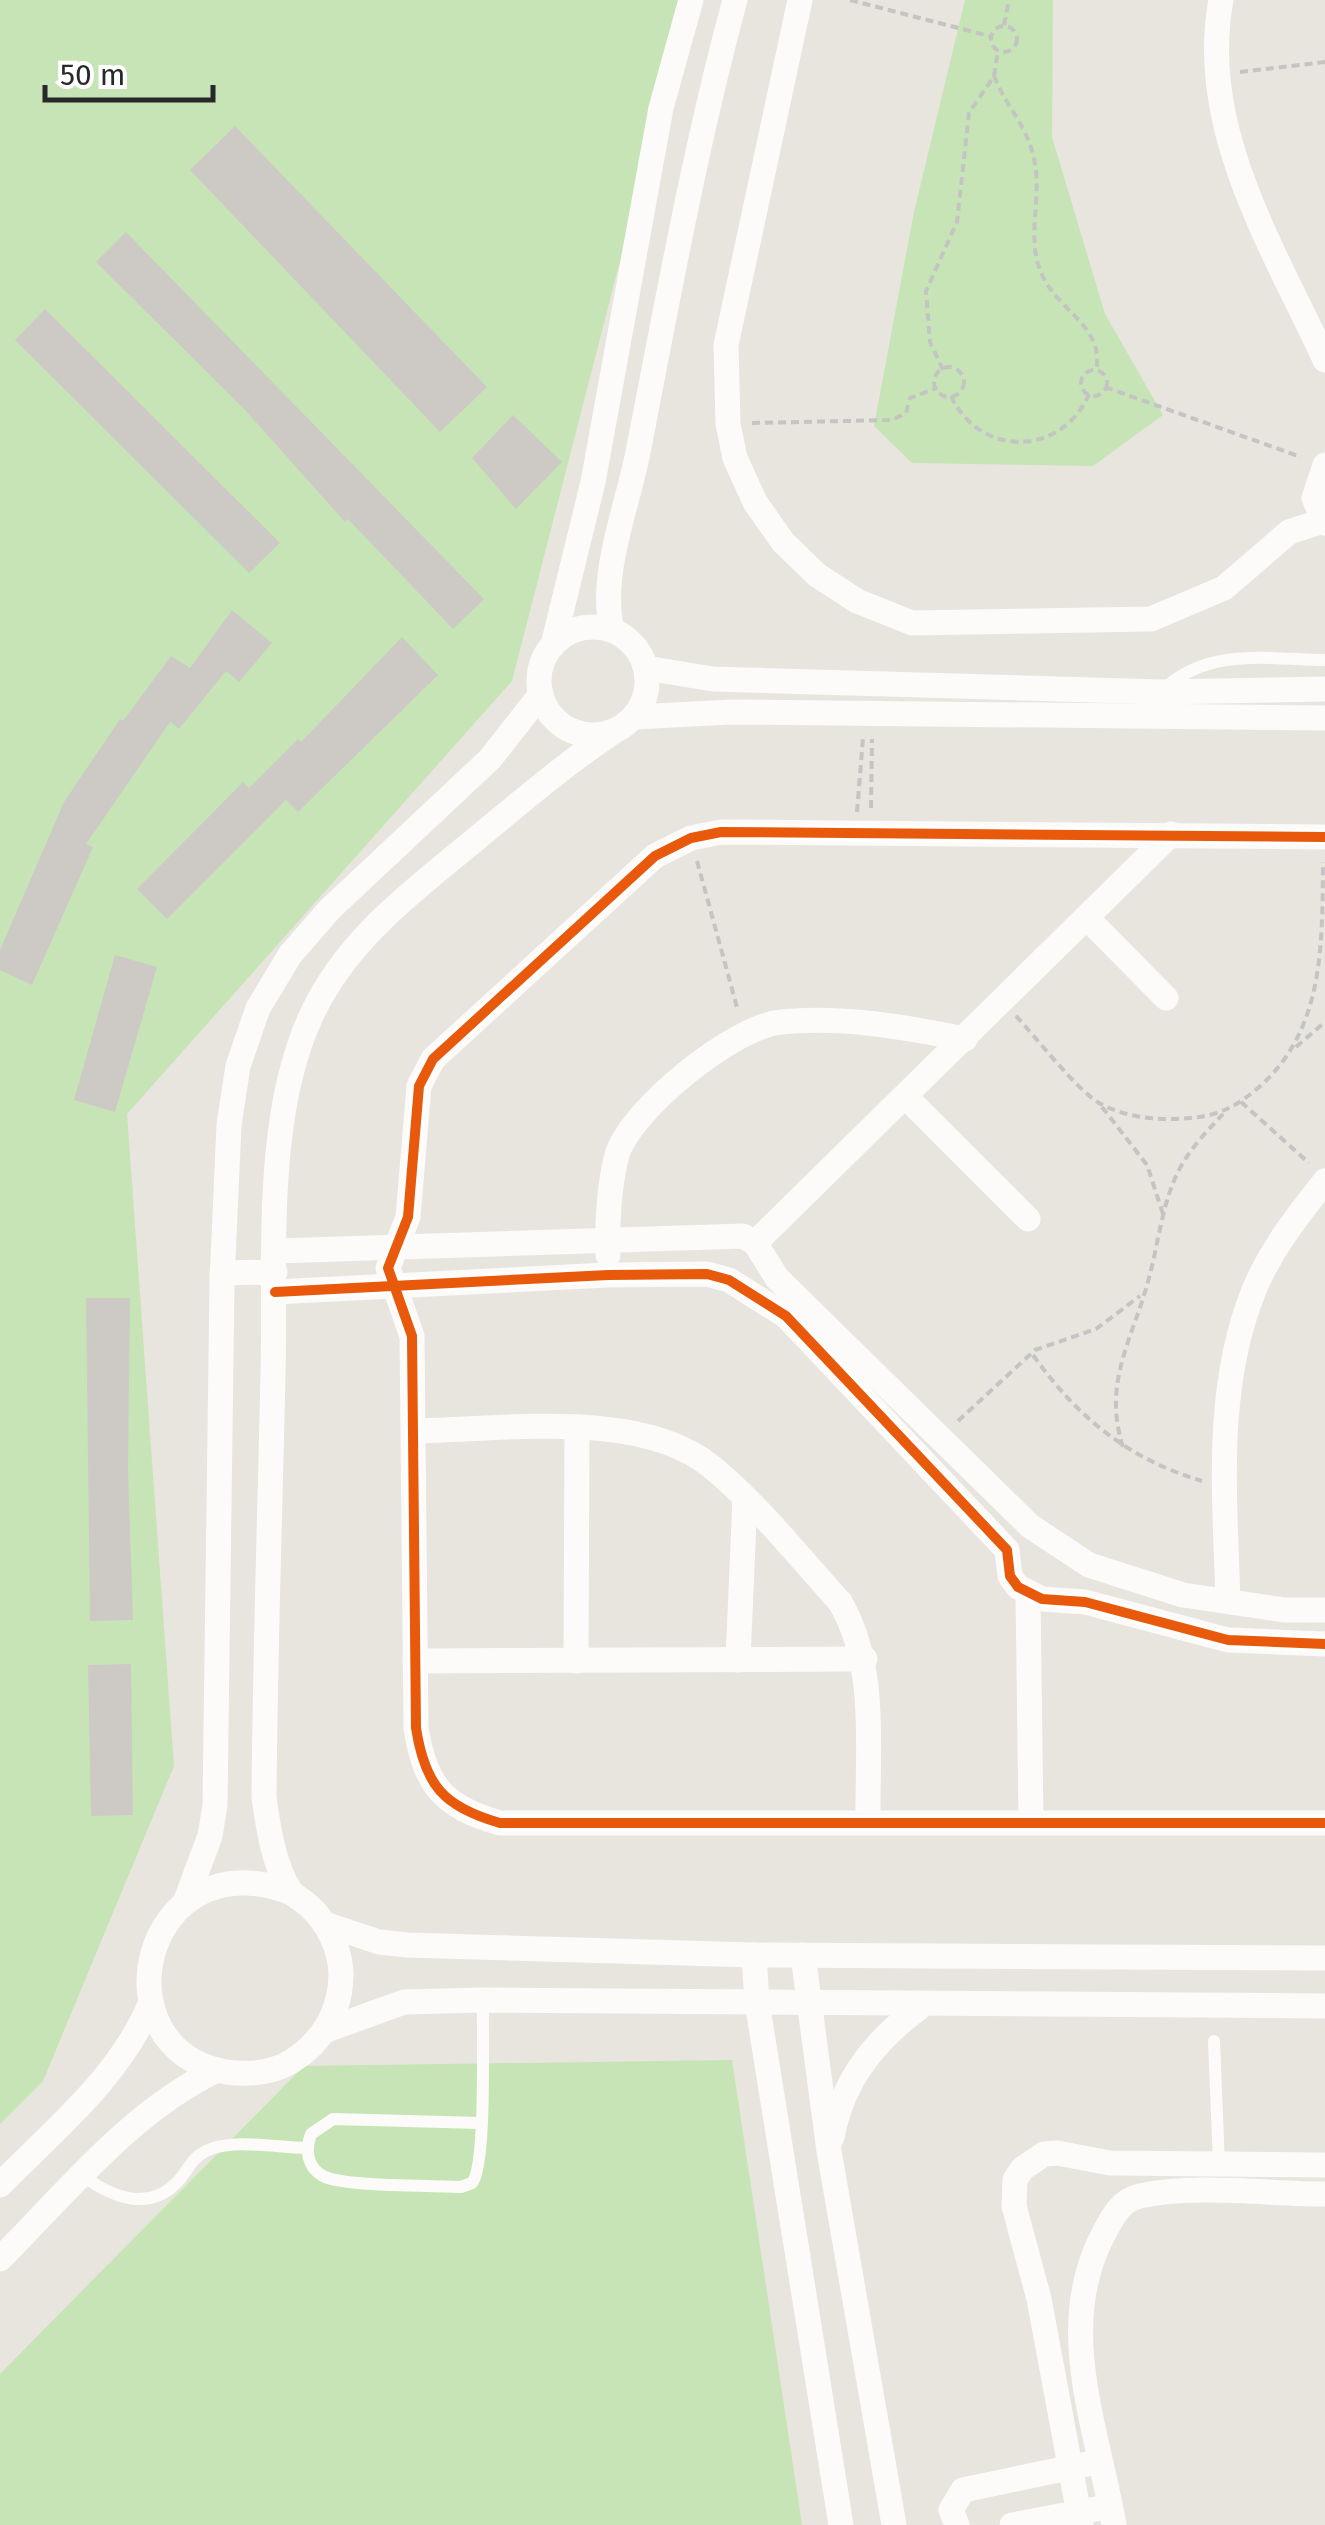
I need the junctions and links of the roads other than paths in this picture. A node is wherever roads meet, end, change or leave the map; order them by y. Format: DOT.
graph roads {
  1 [pos="692,0"];
  2 [pos="734,0"];
  3 [pos="800,0"];
  4 [pos="1221,0"];
  5 [pos="1325,360"];
  6 [pos="1322,469"];
  7 [pos="1324,522"];
  8 [pos="612,630"];
  9 [pos="553,645"];
  10 [pos="1325,660"];
  11 [pos="646,668"];
  12 [pos="1325,690"];
  13 [pos="1161,692"];
  14 [pos="541,694"];
  15 [pos="1325,718"];
  16 [pos="624,724"];
  17 [pos="1172,834"];
  18 [pos="1324,837"];
  19 [pos="1087,918"];
  20 [pos="1166,998"];
  21 [pos="964,1039"];
  22 [pos="906,1097"];
  23 [pos="1318,1173"];
  24 [pos="1028,1219"];
  25 [pos="705,1239"];
  26 [pos="608,1242"];
  27 [pos="754,1243"];
  28 [pos="394,1246"];
  29 [pos="275,1272"];
  30 [pos="222,1273"];
  31 [pos="708,1274"];
  32 [pos="608,1275"];
  33 [pos="394,1289"];
  34 [pos="577,1429"];
  35 [pos="414,1431"];
  36 [pos="745,1498"];
  37 [pos="1030,1526"];
  38 [pos="1007,1550"];
  39 [pos="1028,1595"];
  40 [pos="1228,1601"];
  41 [pos="1325,1610"];
  42 [pos="1325,1644"];
  43 [pos="864,1659"];
  44 [pos="738,1660"];
  45 [pos="576,1661"];
  46 [pos="415,1662"];
  47 [pos="1031,1821"];
  48 [pos="868,1822"];
  49 [pos="1325,1823"];
  50 [pos="292,1893"];
  51 [pos="186,1900"];
  52 [pos="326,1924"];
  53 [pos="754,1954"];
  54 [pos="803,1955"];
  55 [pos="1325,1958"];
  56 [pos="483,2000"];
  57 [pos="151,2002"];
  58 [pos="758,2002"];
  59 [pos="809,2003"];
  60 [pos="924,2004"];
  61 [pos="1325,2006"];
  62 [pos="324,2032"];
  63 [pos="1214,2041"];
  64 [pos="217,2070"];
  65 [pos="480,2123"];
  66 [pos="307,2148"];
  67 [pos="829,2152"];
  68 [pos="1110,2163"];
  69 [pos="1219,2164"];
  70 [pos="1325,2165"];
  71 [pos="83,2176"];
  72 [pos="0,2185"];
  73 [pos="1325,2194"];
  74 [pos="1116,2212"];
  75 [pos="0,2260"];
  76 [pos="1102,2462"];
  77 [pos="1070,2467"];
  78 [pos="1112,2516"];
  79 [pos="1080,2519"];
  80 [pos="841,2525"];
  81 [pos="894,2525"];
  82 [pos="956,2525"];
  83 [pos="1012,2525"];
  1 -- 9 [label="street"];
  2 -- 8 [label="street"];
  3 -- 7 [label="street"];
  4 -- 5 [label="street"];
  6 -- 7 [label="street"];
  8 -- 9 [label="street"];
  8 -- 11 [label="street"];
  9 -- 14 [label="street"];
  10 -- 13 [label="lane"];
  11 -- 13 [label="street"];
  11 -- 16 [label="street"];
  12 -- 13 [label="street"];
  14 -- 16 [label="street"];
  14 -- 30 [label="street"];
  15 -- 16 [label="street"];
  16 -- 29 [label="street"];
  17 -- 18 [label="street"];
  17 -- 19 [label="street"];
  17 -- 28 [label="street"];
  19 -- 20 [label="street"];
  19 -- 21 [label="street"];
  21 -- 22 [label="street"];
  21 -- 26 [label="street"];
  22 -- 24 [label="street"];
  22 -- 27 [label="street"];
  23 -- 40 [label="street"];
  25 -- 26 [label="street"];
  25 -- 27 [label="street"];
  25 -- 31 [label="street"];
  26 -- 28 [label="street"];
  26 -- 32 [label="street"];
  27 -- 37 [label="street"];
  28 -- 29 [label="street"];
  28 -- 33 [label="street"];
  29 -- 30 [label="street"];
  29 -- 33 [label="street"];
  29 -- 50 [label="street"];
  30 -- 51 [label="street"];
  31 -- 32 [label="street"];
  31 -- 38 [label="street"];
  32 -- 33 [label="street"];
  33 -- 35 [label="street"];
  34 -- 35 [label="street"];
  34 -- 36 [label="street"];
  34 -- 45 [label="street"];
  35 -- 46 [label="street"];
  36 -- 43 [label="street"];
  36 -- 44 [label="street"];
  37 -- 38 [label="street"];
  37 -- 40 [label="street"];
  38 -- 39 [label="street"];
  39 -- 42 [label="street"];
  39 -- 47 [label="street"];
  40 -- 41 [label="street"];
  43 -- 44 [label="street"];
  43 -- 48 [label="street"];
  44 -- 45 [label="street"];
  45 -- 46 [label="street"];
  46 -- 48 [label="street"];
  47 -- 48 [label="street"];
  47 -- 49 [label="street"];
  50 -- 51 [label="street"];
  50 -- 52 [label="street"];
  51 -- 57 [label="street"];
  52 -- 53 [label="street"];
  52 -- 62 [label="street"];
  53 -- 54 [label="street"];
  53 -- 58 [label="street"];
  54 -- 55 [label="street"];
  54 -- 59 [label="street"];
  56 -- 58 [label="street"];
  56 -- 62 [label="street"];
  56 -- 65 [label="lane"];
  57 -- 64 [label="street"];
  57 -- 72 [label="street"];
  58 -- 59 [label="street"];
  58 -- 80 [label="street"];
  59 -- 60 [label="street"];
  59 -- 67 [label="street"];
  60 -- 61 [label="street"];
  60 -- 67 [label="street"];
  62 -- 64 [label="street"];
  63 -- 69 [label="lane"];
  64 -- 71 [label="street"];
  65 -- 66 [label="lane"];
  65 -- 66 [label="lane"];
  66 -- 71 [label="lane"];
  67 -- 81 [label="street"];
  68 -- 69 [label="street"];
  68 -- 74 [label="street"];
  68 -- 77 [label="street"];
  69 -- 70 [label="street"];
  71 -- 75 [label="street"];
  73 -- 74 [label="street"];
  74 -- 76 [label="street"];
  76 -- 77 [label="street"];
  76 -- 78 [label="street"];
  77 -- 79 [label="street"];
  77 -- 82 [label="street"];
  78 -- 79 [label="street"];
  79 -- 83 [label="street"];
}
